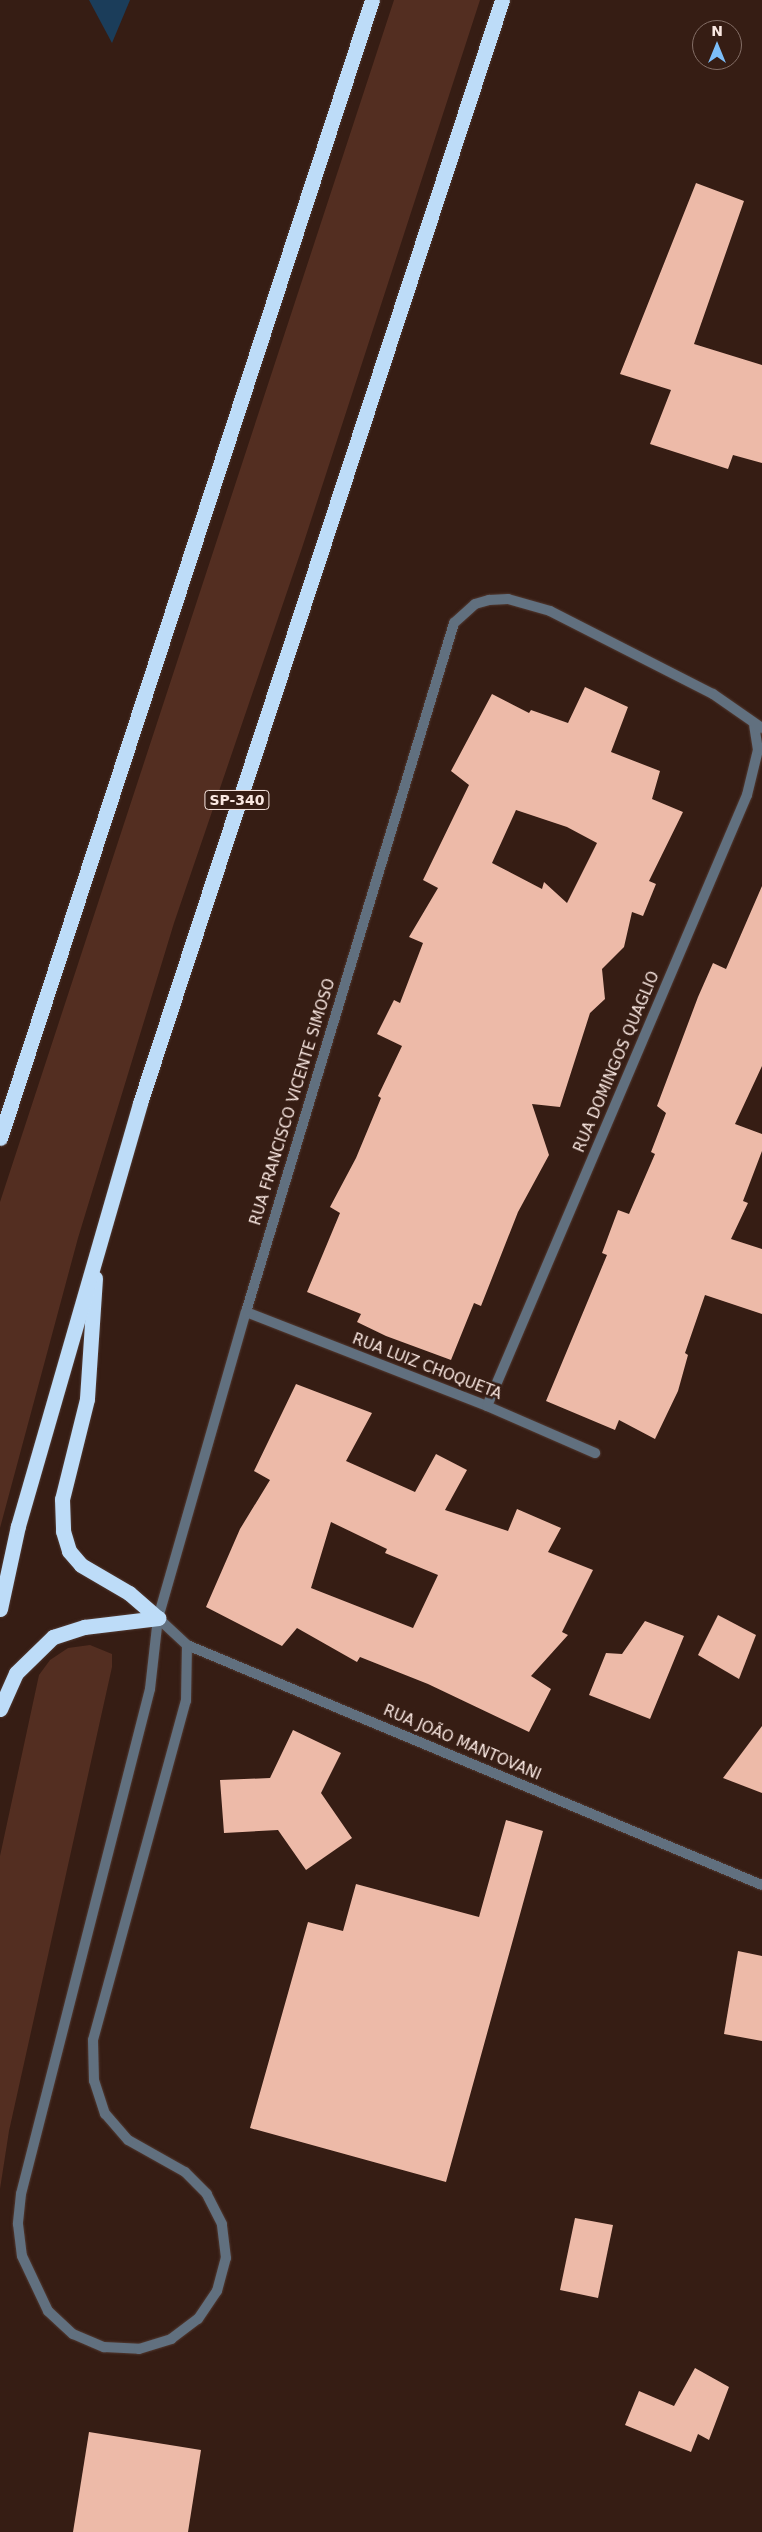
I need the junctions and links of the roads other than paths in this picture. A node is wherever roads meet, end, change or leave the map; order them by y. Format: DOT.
graph roads {
  1 [pos="372,0"];
  2 [pos="502,0"];
  3 [pos="758,727"];
  4 [pos="0,1138"];
  5 [pos="97,1249"];
  6 [pos="246,1312"];
  7 [pos="487,1406"];
  8 [pos="595,1453"];
  9 [pos="0,1609"];
  10 [pos="158,1618"];
  11 [pos="187,1645"];
  12 [pos="0,1709"];
  13 [pos="762,1885"];
  1 -- 4 [label="highway"];
  2 -- 5 [label="highway, SP-340"];
  3 -- 6 [label="street, RUA FRANCISCO VICENTE SIMOSO"];
  3 -- 7 [label="street, RUA DOMINGOS QUAGLIO"];
  5 -- 9 [label="highway, SP-340"];
  5 -- 10 [label="highway"];
  6 -- 7 [label="street, RUA LUIZ CHOQUETA"];
  6 -- 10 [label="street, RUA FRANCISCO VICENTE SIMOSO"];
  7 -- 8 [label="street, RUA LUIZ CHOQUETA"];
  10 -- 11 [label="street, RUA JOÃO MANTOVANI"];
  10 -- 11 [label="street, RUA FRANCISCO VICENTE SIMOSO"];
  10 -- 12 [label="highway"];
  11 -- 13 [label="street, RUA JOÃO MANTOVANI"];
}
